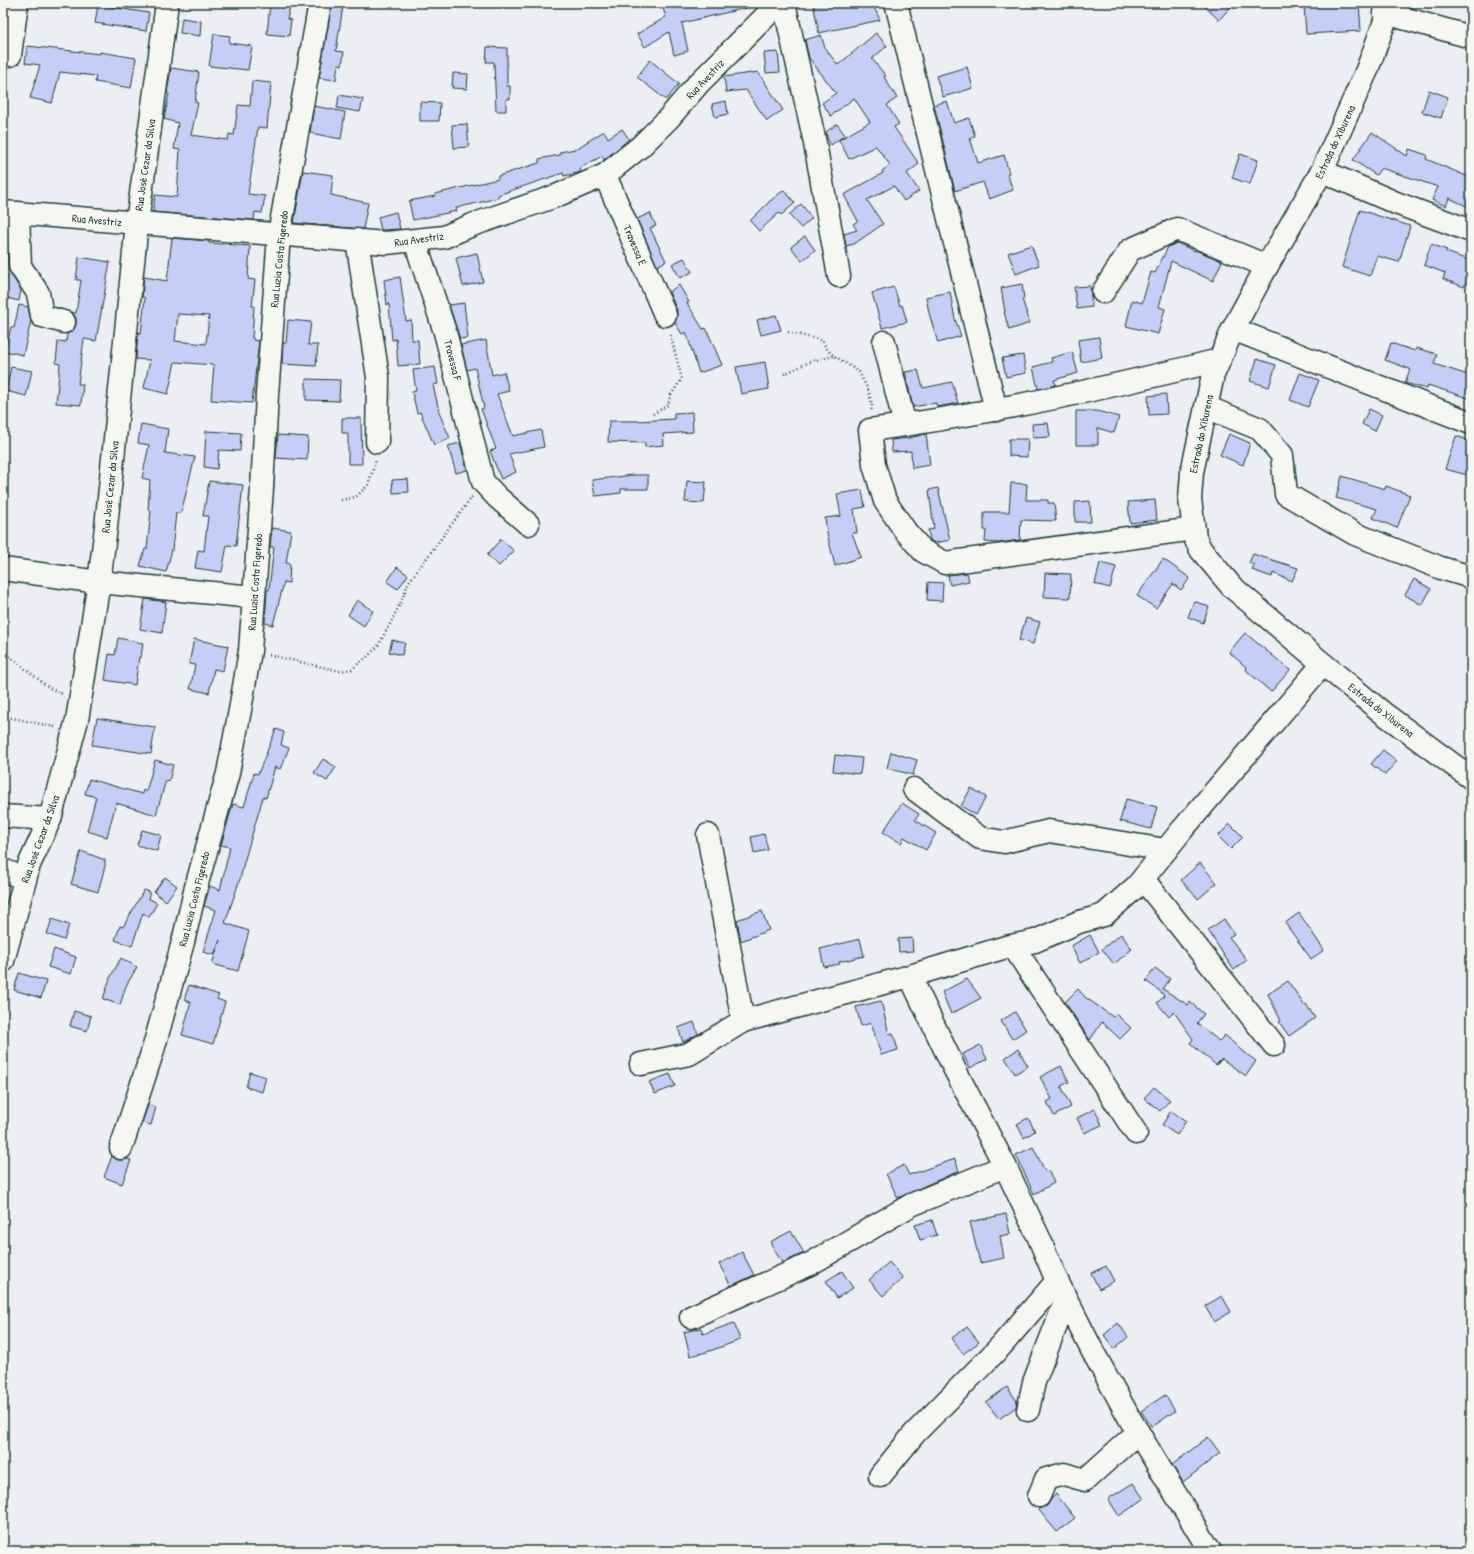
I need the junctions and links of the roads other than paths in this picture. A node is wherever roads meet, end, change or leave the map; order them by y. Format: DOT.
graph roads {
  1 [pos="17,3"];
  2 [pos="167,3"];
  3 [pos="320,3"];
  4 [pos="779,3"];
  5 [pos="784,3"];
  6 [pos="896,3"];
  7 [pos="1386,8"];
  8 [pos="1471,37"];
  9 [pos="10,54"];
  10 [pos="1322,171"];
  11 [pos="604,175"];
  12 [pos="11,213"];
  13 [pos="137,223"];
  14 [pos="1471,231"];
  15 [pos="279,235"];
  16 [pos="357,240"];
  17 [pos="415,241"];
  18 [pos="1268,266"];
  19 [pos="838,276"];
  20 [pos="1103,292"];
  21 [pos="665,315"];
  22 [pos="64,322"];
  23 [pos="1233,330"];
  24 [pos="884,342"];
  25 [pos="1219,360"];
  26 [pos="1206,406"];
  27 [pos="996,410"];
  28 [pos="1471,423"];
  29 [pos="905,425"];
  30 [pos="377,442"];
  31 [pos="528,524"];
  32 [pos="1194,529"];
  33 [pos="3,569"];
  34 [pos="1471,577"];
  35 [pos="99,582"];
  36 [pos="253,597"];
  37 [pos="1323,664"];
  38 [pos="1471,778"];
  39 [pos="914,789"];
  40 [pos="3,816"];
  41 [pos="50,819"];
  42 [pos="708,835"];
  43 [pos="1166,850"];
  44 [pos="3,870"];
  45 [pos="25,879"];
  46 [pos="1143,879"];
  47 [pos="1013,946"];
  48 [pos="3,961"];
  49 [pos="910,976"];
  50 [pos="743,1022"];
  51 [pos="1274,1045"];
  52 [pos="641,1064"];
  53 [pos="1136,1133"];
  54 [pos="121,1148"];
  55 [pos="1005,1166"];
  56 [pos="1061,1290"];
  57 [pos="691,1316"];
  58 [pos="1028,1410"];
  59 [pos="1138,1432"];
  60 [pos="880,1476"];
  61 [pos="1039,1496"];
  62 [pos="1210,1551"];
  1 -- 9 [label="street"];
  2 -- 13 [label="street, Rua José Cezar da Silva"];
  3 -- 15 [label="street, Rua Luzia Costa Figeredo"];
  4 -- 11 [label="street, Rua Avestriz"];
  5 -- 19 [label="street"];
  6 -- 27 [label="street"];
  7 -- 8 [label="street"];
  7 -- 10 [label="street, Estrada do Xiburena"];
  10 -- 14 [label="street"];
  10 -- 18 [label="street, Estrada do Xiburena"];
  11 -- 17 [label="street, Rua Avestriz"];
  11 -- 21 [label="street, Travessa E"];
  12 -- 13 [label="street, Rua Avestriz"];
  12 -- 22 [label="street"];
  13 -- 15 [label="street, Rua Avestriz"];
  13 -- 35 [label="street, Rua José Cezar da Silva"];
  15 -- 16 [label="street, Rua Avestriz"];
  15 -- 36 [label="street, Rua Luzia Costa Figeredo"];
  16 -- 17 [label="street, Rua Avestriz"];
  16 -- 30 [label="street"];
  17 -- 31 [label="street, Travessa F"];
  18 -- 20 [label="street"];
  18 -- 23 [label="street, Estrada do Xiburena"];
  23 -- 25 [label="street, Estrada do Xiburena"];
  23 -- 28 [label="street"];
  24 -- 29 [label="street"];
  25 -- 26 [label="street, Estrada do Xiburena"];
  25 -- 27 [label="street"];
  26 -- 32 [label="street, Estrada do Xiburena"];
  26 -- 34 [label="street"];
  27 -- 29 [label="street"];
  29 -- 32 [label="street"];
  32 -- 37 [label="street, Estrada do Xiburena"];
  33 -- 35 [label="street"];
  35 -- 36 [label="street"];
  35 -- 41 [label="street, Rua José Cezar da Silva"];
  36 -- 54 [label="street, Rua Luzia Costa Figeredo"];
  37 -- 38 [label="street, Estrada do Xiburena"];
  37 -- 43 [label="street"];
  39 -- 43 [label="street"];
  40 -- 41 [label="street"];
  41 -- 45 [label="street, Rua José Cezar da Silva"];
  42 -- 50 [label="street"];
  43 -- 46 [label="street"];
  44 -- 45 [label="street"];
  45 -- 48 [label="street, Rua José Cezar da Silva"];
  46 -- 47 [label="street"];
  46 -- 51 [label="street"];
  47 -- 49 [label="street"];
  47 -- 53 [label="street"];
  49 -- 50 [label="street"];
  49 -- 55 [label="street"];
  50 -- 52 [label="street"];
  55 -- 56 [label="street"];
  55 -- 57 [label="street"];
  56 -- 58 [label="street"];
  56 -- 59 [label="street"];
  56 -- 60 [label="street"];
  59 -- 61 [label="street"];
  59 -- 62 [label="street"];
}
